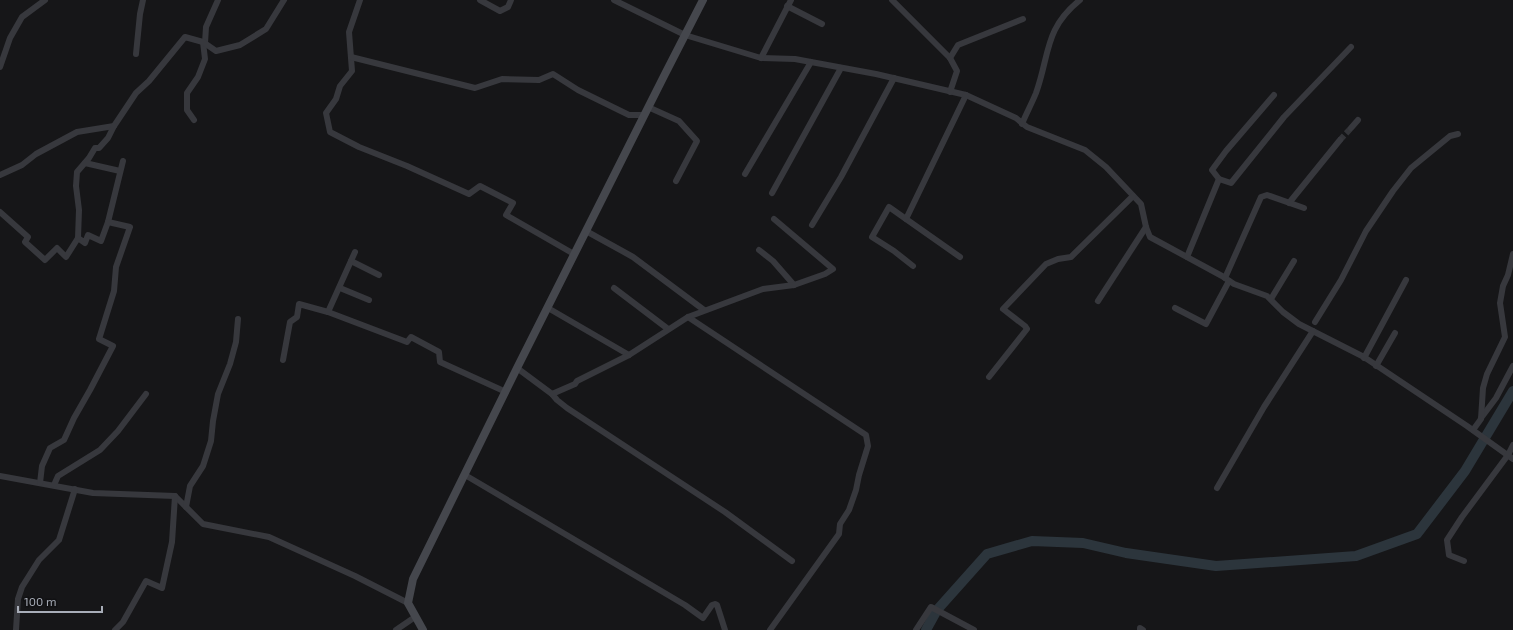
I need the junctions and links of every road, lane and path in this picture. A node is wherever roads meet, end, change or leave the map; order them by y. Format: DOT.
graph roads {
  1 [pos="46,0"];
  2 [pos="143,0"];
  3 [pos="218,0"];
  4 [pos="284,0"];
  5 [pos="360,0"];
  6 [pos="480,0"];
  7 [pos="511,0"];
  8 [pos="614,0"];
  9 [pos="703,0"];
  10 [pos="791,0"];
  11 [pos="892,0"];
  12 [pos="1080,0"];
  13 [pos="788,6"];
  14 [pos="1023,19"];
  15 [pos="822,24"];
  16 [pos="685,35"];
  17 [pos="204,42"];
  18 [pos="1351,47"];
  19 [pos="136,54"];
  20 [pos="351,57"];
  21 [pos="761,58"];
  22 [pos="950,58"];
  23 [pos="811,62"];
  24 [pos="0,67"];
  25 [pos="841,68"];
  26 [pos="894,78"];
  27 [pos="950,92"];
  28 [pos="1274,95"];
  29 [pos="966,96"];
  30 [pos="648,107"];
  31 [pos="644,115"];
  32 [pos="194,120"];
  33 [pos="1358,120"];
  34 [pos="1022,124"];
  35 [pos="114,126"];
  36 [pos="1351,128"];
  37 [pos="1458,134"];
  38 [pos="1340,140"];
  39 [pos="123,161"];
  40 [pos="85,163"];
  41 [pos="120,171"];
  42 [pos="745,174"];
  43 [pos="0,175"];
  44 [pos="1219,179"];
  45 [pos="676,181"];
  46 [pos="772,193"];
  47 [pos="1133,196"];
  48 [pos="1290,203"];
  49 [pos="1304,208"];
  50 [pos="0,212"];
  51 [pos="906,218"];
  52 [pos="774,219"];
  53 [pos="108,222"];
  54 [pos="812,225"];
  55 [pos="1146,227"];
  56 [pos="586,231"];
  57 [pos="78,238"];
  58 [pos="759,250"];
  59 [pos="355,252"];
  60 [pos="574,254"];
  61 [pos="1513,254"];
  62 [pos="960,257"];
  63 [pos="1186,257"];
  64 [pos="1294,260"];
  65 [pos="351,261"];
  66 [pos="913,266"];
  67 [pos="379,274"];
  68 [pos="1227,280"];
  69 [pos="1406,280"];
  70 [pos="794,285"];
  71 [pos="340,288"];
  72 [pos="614,288"];
  73 [pos="1271,299"];
  74 [pos="369,300"];
  75 [pos="1098,301"];
  76 [pos="548,308"];
  77 [pos="1175,308"];
  78 [pos="704,310"];
  79 [pos="328,312"];
  80 [pos="688,317"];
  81 [pos="238,318"];
  82 [pos="1315,322"];
  83 [pos="668,329"];
  84 [pos="1313,331"];
  85 [pos="1395,333"];
  86 [pos="629,355"];
  87 [pos="1364,358"];
  88 [pos="283,360"];
  89 [pos="1376,366"];
  90 [pos="1513,366"];
  91 [pos="517,368"];
  92 [pos="989,377"];
  93 [pos="506,392"];
  94 [pos="146,394"];
  95 [pos="552,394"];
  96 [pos="1480,419"];
  97 [pos="1470,428"];
  98 [pos="1513,445"];
  99 [pos="1511,457"];
  100 [pos="465,475"];
  101 [pos="0,476"];
  102 [pos="40,483"];
  103 [pos="54,486"];
  104 [pos="1217,488"];
  105 [pos="75,489"];
  106 [pos="174,496"];
  107 [pos="186,507"];
  108 [pos="792,561"];
  109 [pos="1464,562"];
  110 [pos="408,603"];
  111 [pos="415,617"];
  112 [pos="16,630"];
  113 [pos="115,630"];
  114 [pos="396,630"];
  115 [pos="423,630"];
  116 [pos="725,630"];
  117 [pos="770,630"];
  118 [pos="916,630"];
  119 [pos="974,630"];
  120 [pos="1140,630"];
  121 [pos="1143,630"];
  1 -- 24 [label="street"];
  2 -- 19 [label="street"];
  3 -- 17 [label="street"];
  4 -- 17 [label="street"];
  5 -- 20 [label="street"];
  6 -- 7 [label="street"];
  8 -- 16 [label="street"];
  9 -- 16 [label="main road"];
  10 -- 13 [label="street"];
  11 -- 22 [label="street"];
  12 -- 34 [label="street"];
  13 -- 15 [label="street"];
  13 -- 21 [label="street"];
  14 -- 22 [label="street"];
  16 -- 21 [label="street"];
  16 -- 30 [label="main road"];
  17 -- 32 [label="street"];
  17 -- 35 [label="street"];
  18 -- 44 [label="street"];
  20 -- 31 [label="street"];
  20 -- 60 [label="street"];
  21 -- 23 [label="street"];
  22 -- 27 [label="street"];
  23 -- 25 [label="street"];
  23 -- 42 [label="street"];
  25 -- 26 [label="street"];
  25 -- 46 [label="street"];
  26 -- 27 [label="street"];
  26 -- 54 [label="street"];
  27 -- 29 [label="street"];
  28 -- 44 [label="street"];
  29 -- 34 [label="street"];
  29 -- 51 [label="street"];
  30 -- 31 [label="main road"];
  30 -- 45 [label="street"];
  31 -- 56 [label="main road"];
  33 -- 36 [label="street"];
  34 -- 47 [label="street"];
  35 -- 40 [label="street"];
  35 -- 43 [label="street"];
  37 -- 82 [label="street"];
  38 -- 48 [label="street"];
  39 -- 41 [label="street"];
  40 -- 41 [label="street"];
  40 -- 57 [label="street"];
  41 -- 53 [label="street"];
  44 -- 63 [label="street"];
  47 -- 55 [label="street"];
  47 -- 92 [label="street"];
  48 -- 49 [label="street"];
  48 -- 68 [label="street"];
  50 -- 57 [label="street"];
  51 -- 62 [label="street"];
  51 -- 66 [label="street"];
  52 -- 70 [label="street"];
  53 -- 57 [label="street"];
  53 -- 102 [label="street"];
  55 -- 63 [label="street"];
  55 -- 75 [label="street"];
  56 -- 60 [label="main road"];
  56 -- 78 [label="street"];
  58 -- 70 [label="street"];
  59 -- 65 [label="street"];
  60 -- 76 [label="main road"];
  61 -- 96 [label="street"];
  63 -- 68 [label="street"];
  64 -- 73 [label="street"];
  65 -- 67 [label="street"];
  65 -- 71 [label="street"];
  68 -- 73 [label="street"];
  68 -- 77 [label="street"];
  69 -- 87 [label="street"];
  70 -- 78 [label="street"];
  71 -- 74 [label="street"];
  71 -- 79 [label="street"];
  72 -- 83 [label="street"];
  73 -- 84 [label="street"];
  76 -- 86 [label="street"];
  76 -- 91 [label="main road"];
  78 -- 80 [label="street"];
  79 -- 88 [label="street"];
  79 -- 93 [label="street"];
  80 -- 83 [label="street"];
  80 -- 117 [label="street"];
  81 -- 107 [label="street"];
  83 -- 86 [label="street"];
  84 -- 87 [label="street"];
  84 -- 104 [label="street"];
  85 -- 89 [label="street"];
  86 -- 95 [label="street"];
  87 -- 89 [label="street"];
  89 -- 97 [label="street"];
  90 -- 96 [label="street"];
  91 -- 93 [label="main road"];
  91 -- 95 [label="street"];
  93 -- 100 [label="main road"];
  94 -- 103 [label="street"];
  95 -- 108 [label="street"];
  96 -- 97 [label="street"];
  97 -- 99 [label="street"];
  98 -- 99 [label="street"];
  99 -- 109 [label="street"];
  100 -- 110 [label="main road"];
  100 -- 116 [label="street"];
  101 -- 102 [label="street"];
  102 -- 103 [label="street"];
  103 -- 105 [label="street"];
  105 -- 106 [label="street"];
  105 -- 112 [label="street"];
  106 -- 107 [label="street"];
  106 -- 113 [label="street"];
  107 -- 110 [label="street"];
  110 -- 111 [label="main road"];
  111 -- 114 [label="street"];
  111 -- 115 [label="main road"];
  118 -- 119 [label="street"];
  120 -- 121 [label="street"];
}
